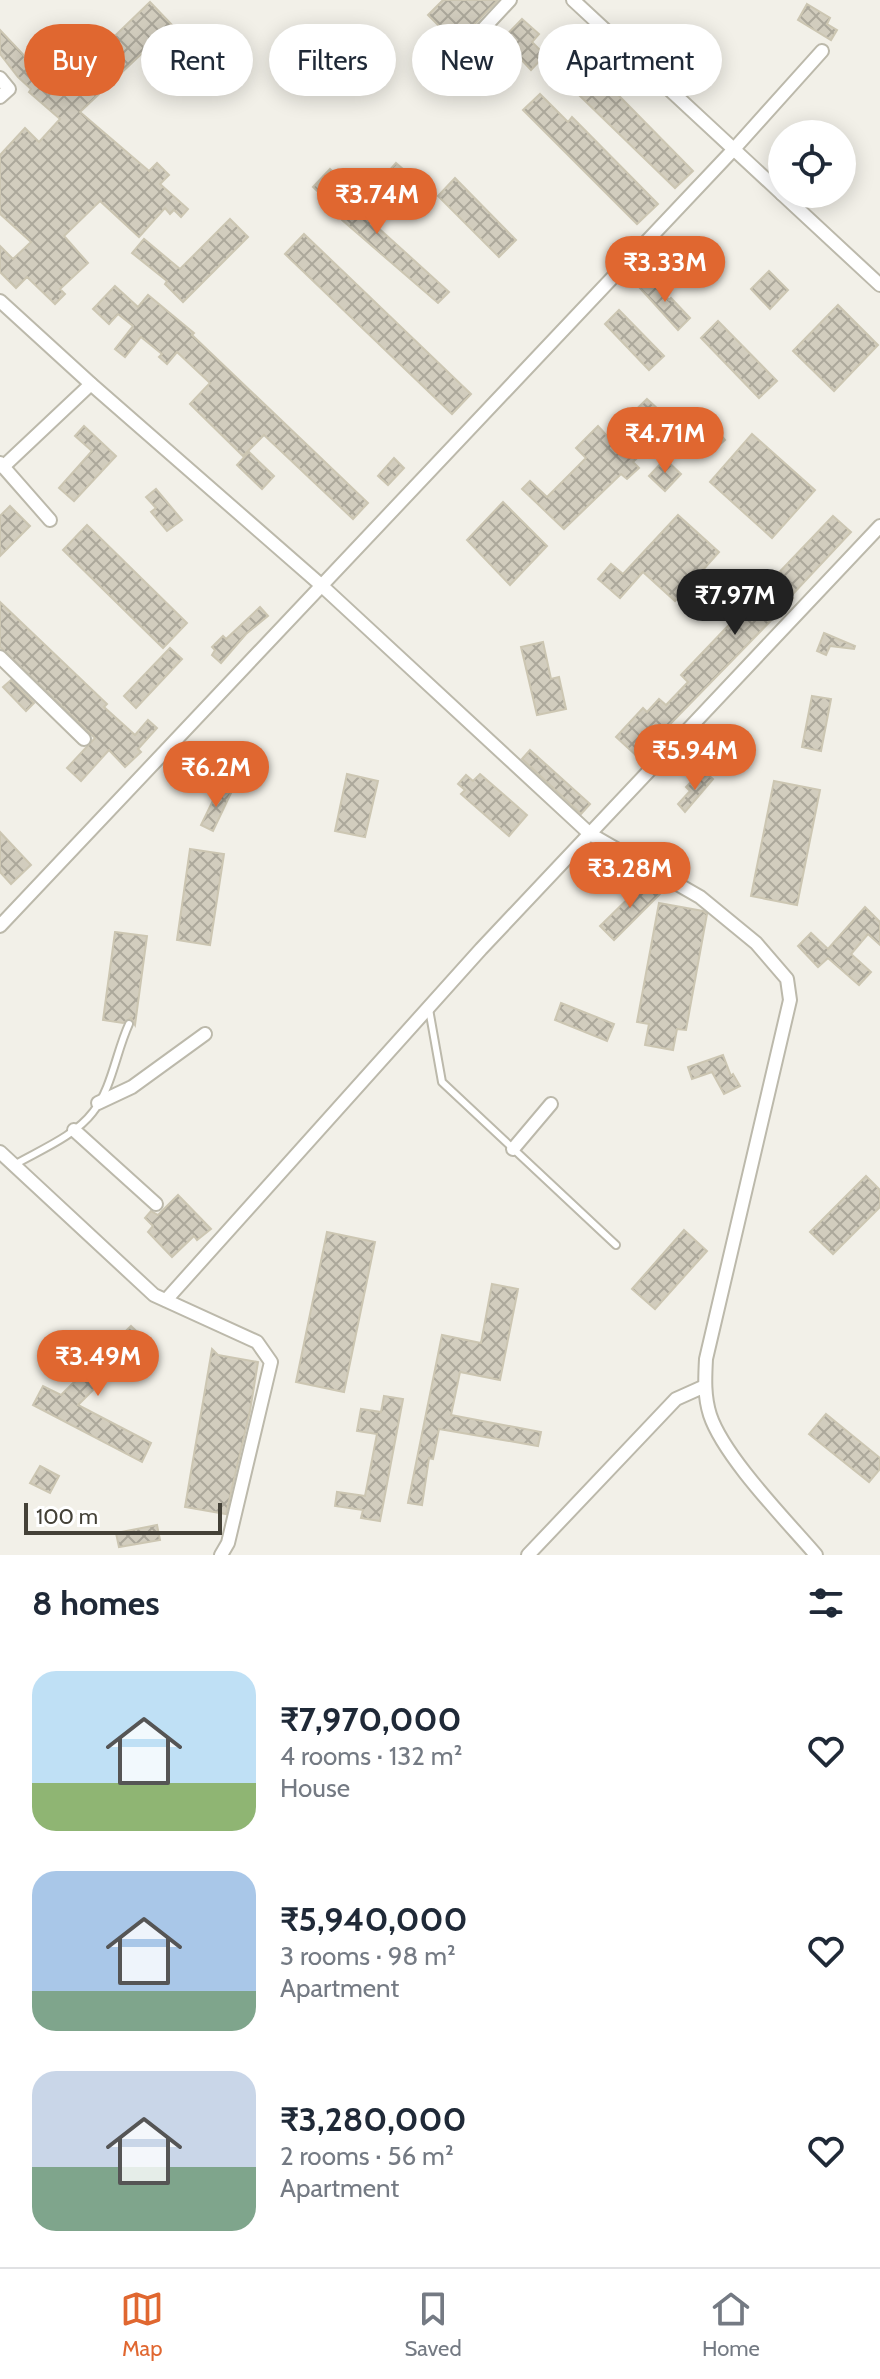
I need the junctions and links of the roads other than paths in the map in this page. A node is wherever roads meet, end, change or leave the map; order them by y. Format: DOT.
graph roads {
  1 [pos="510,0"];
  2 [pos="573,0"];
  3 [pos="488,24"];
  4 [pos="822,51"];
  5 [pos="0,78"];
  6 [pos="0,97"];
  7 [pos="734,149"];
  8 [pos="768,181"];
  9 [pos="797,208"];
  10 [pos="880,285"];
  11 [pos="0,301"];
  12 [pos="91,384"];
  13 [pos="2,465"];
  14 [pos="50,520"];
  15 [pos="880,526"];
  16 [pos="321,585"];
  17 [pos="0,657"];
  18 [pos="84,739"];
  19 [pos="590,834"];
  20 [pos="0,926"];
  21 [pos="429,1009"];
  22 [pos="129,1024"];
  23 [pos="205,1034"];
  24 [pos="98,1103"];
  25 [pos="551,1104"];
  26 [pos="74,1130"];
  27 [pos="513,1149"];
  28 [pos="1,1155"];
  29 [pos="14,1165"];
  30 [pos="156,1204"];
  31 [pos="616,1245"];
  32 [pos="166,1300"];
  33 [pos="705,1386"];
  34 [pos="221,1555"];
  35 [pos="528,1555"];
  36 [pos="816,1555"];
  1 -- 3 [label="street"];
  2 -- 7 [label="street"];
  4 -- 7 [label="street"];
  5 -- 6 [label="street"];
  7 -- 8 [label="street"];
  7 -- 16 [label="street"];
  9 -- 10 [label="street"];
  11 -- 12 [label="street"];
  12 -- 13 [label="street"];
  12 -- 16 [label="street"];
  13 -- 14 [label="street"];
  15 -- 19 [label="street"];
  16 -- 19 [label="street"];
  16 -- 20 [label="street"];
  17 -- 18 [label="street"];
  19 -- 21 [label="street"];
  19 -- 33 [label="street"];
  21 -- 27 [label="lane"];
  21 -- 32 [label="street"];
  22 -- 24 [label="lane"];
  23 -- 24 [label="street"];
  24 -- 26 [label="lane"];
  25 -- 27 [label="street"];
  26 -- 29 [label="lane"];
  26 -- 30 [label="street"];
  27 -- 31 [label="lane"];
  28 -- 29 [label="street"];
  29 -- 32 [label="street"];
  32 -- 34 [label="street"];
  33 -- 35 [label="street"];
  33 -- 36 [label="street"];
}
